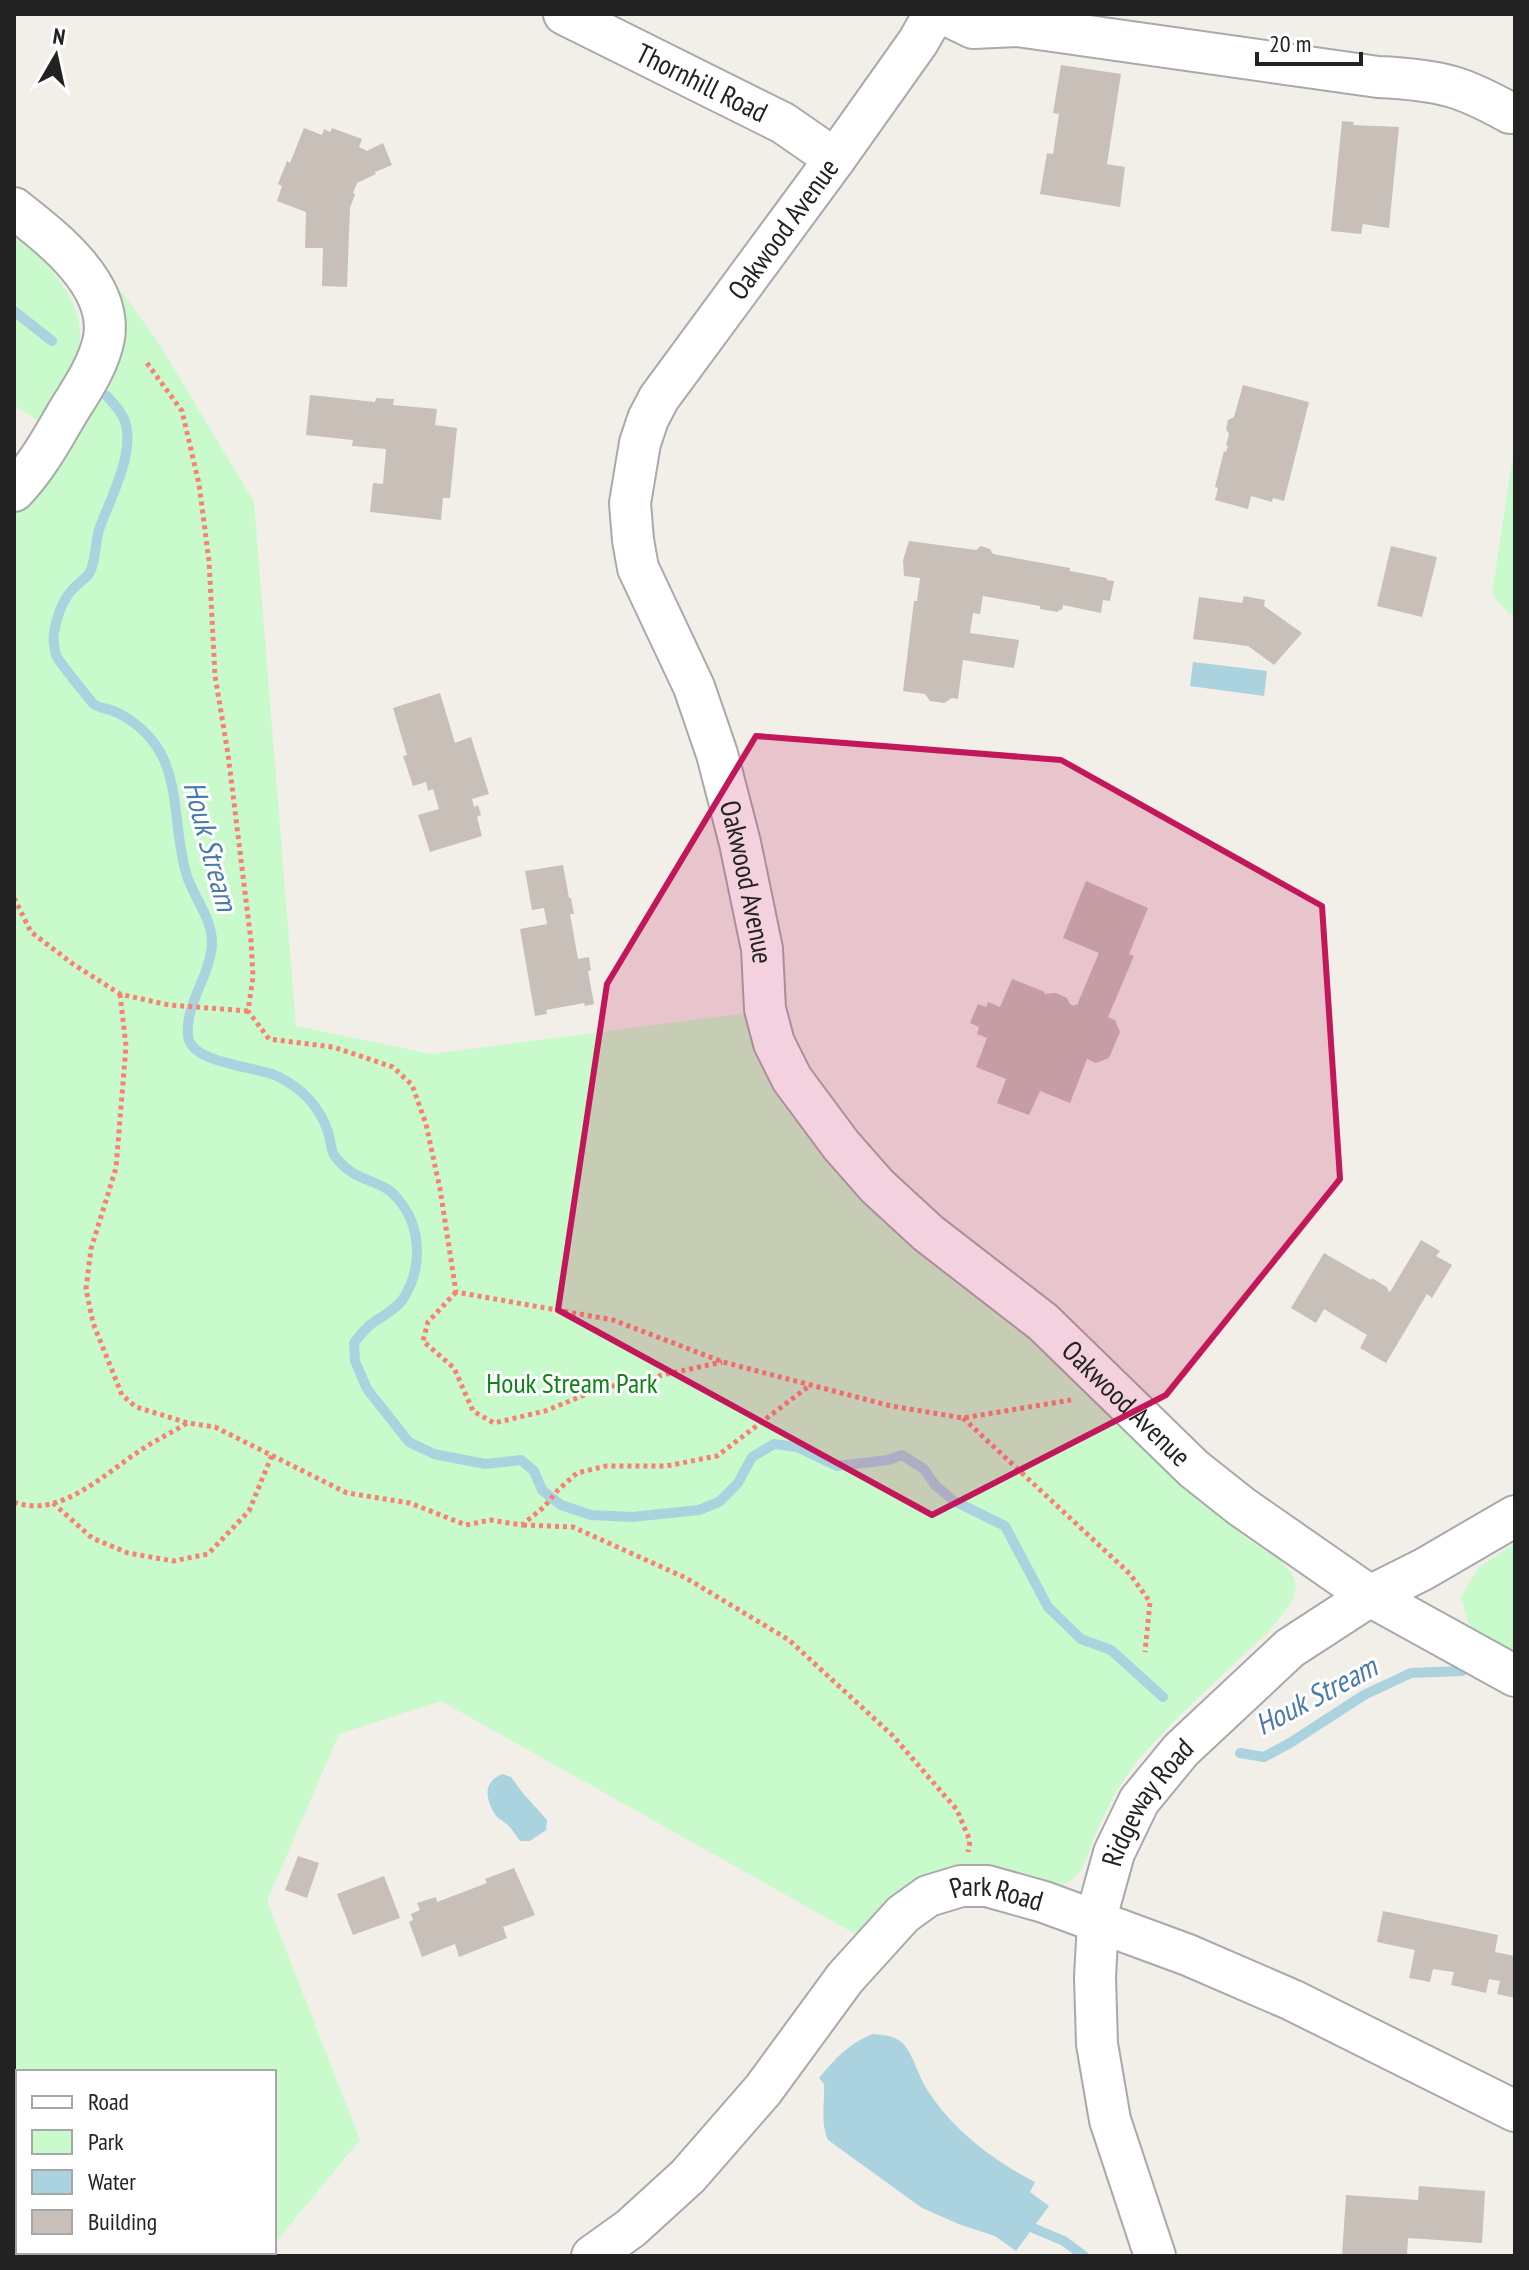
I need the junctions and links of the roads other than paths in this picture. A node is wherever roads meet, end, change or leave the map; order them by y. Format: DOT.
graph roads {
  1 [pos="564,14"];
  2 [pos="934,14"];
  3 [pos="944,14"];
  4 [pos="1510,113"];
  5 [pos="835,159"];
  6 [pos="14,208"];
  7 [pos="14,491"];
  8 [pos="1515,1516"];
  9 [pos="1370,1596"];
  10 [pos="1515,1676"];
  11 [pos="1098,1922"];
  12 [pos="1515,2111"];
  13 [pos="592,2256"];
  14 [pos="1155,2256"];
  1 -- 5 [label="street, Thornhill Road"];
  2 -- 5 [label="street, Oakwood Avenue"];
  3 -- 4 [label="street"];
  5 -- 9 [label="street, Oakwood Avenue"];
  6 -- 7 [label="street"];
  8 -- 9 [label="street, Ridgeway Road"];
  9 -- 10 [label="street, Oakwood Avenue"];
  9 -- 11 [label="street, Ridgeway Road"];
  11 -- 12 [label="street, Park Road"];
  11 -- 13 [label="street, Park Road"];
  11 -- 14 [label="street, Ridgeway Road"];
}
